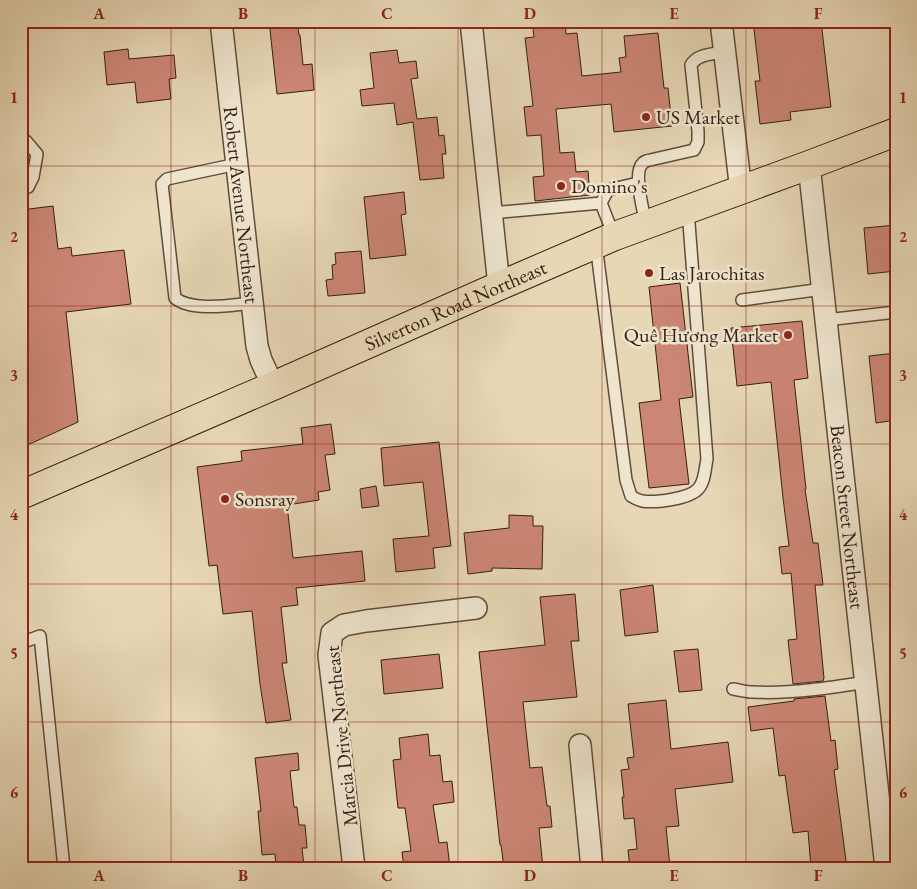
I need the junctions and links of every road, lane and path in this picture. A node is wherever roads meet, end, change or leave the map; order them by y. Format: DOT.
graph roads {
  1 [pos="221,21"];
  2 [pos="471,21"];
  3 [pos="722,21"];
  4 [pos="725,52"];
  5 [pos="896,132"];
  6 [pos="21,141"];
  7 [pos="237,164"];
  8 [pos="810,165"];
  9 [pos="638,183"];
  10 [pos="21,188"];
  11 [pos="741,190"];
  12 [pos="601,203"];
  13 [pos="688,210"];
  14 [pos="491,213"];
  15 [pos="646,225"];
  16 [pos="605,240"];
  17 [pos="499,286"];
  18 [pos="823,289"];
  19 [pos="742,300"];
  20 [pos="252,303"];
  21 [pos="896,312"];
  22 [pos="826,320"];
  23 [pos="273,386"];
  24 [pos="21,495"];
  25 [pos="476,608"];
  26 [pos="21,643"];
  27 [pos="866,682"];
  28 [pos="733,689"];
  29 [pos="580,745"];
  30 [pos="64,868"];
  31 [pos="354,868"];
  32 [pos="592,868"];
  33 [pos="886,868"];
  1 -- 7 [label="street, Robert Avenue Northeast"];
  2 -- 14 [label="street"];
  3 -- 4 [label="street"];
  4 -- 9 [label="lane"];
  4 -- 11 [label="street"];
  5 -- 8 [label="main road, Silverton Road Northeast"];
  6 -- 10 [label="lane"];
  7 -- 20 [label="street, Robert Avenue Northeast"];
  7 -- 20 [label="lane"];
  8 -- 11 [label="main road, Silverton Road Northeast"];
  8 -- 18 [label="street, Beacon Street Northeast"];
  9 -- 12 [label="lane"];
  9 -- 15 [label="lane"];
  11 -- 13 [label="main road, Silverton Road Northeast"];
  12 -- 14 [label="lane"];
  12 -- 16 [label="lane"];
  13 -- 15 [label="main road, Silverton Road Northeast"];
  13 -- 16 [label="lane"];
  14 -- 17 [label="street"];
  15 -- 16 [label="main road, Silverton Road Northeast"];
  16 -- 17 [label="main road, Silverton Road Northeast"];
  17 -- 23 [label="main road, Silverton Road Northeast"];
  18 -- 19 [label="lane"];
  18 -- 22 [label="street, Beacon Street Northeast"];
  20 -- 23 [label="street, Robert Avenue Northeast"];
  21 -- 22 [label="lane"];
  22 -- 27 [label="street, Beacon Street Northeast"];
  23 -- 24 [label="main road, Silverton Road Northeast"];
  25 -- 31 [label="street, Marcia Drive Northeast"];
  26 -- 30 [label="lane"];
  27 -- 28 [label="lane"];
  27 -- 33 [label="street, Beacon Street Northeast"];
  29 -- 32 [label="street"];
}
